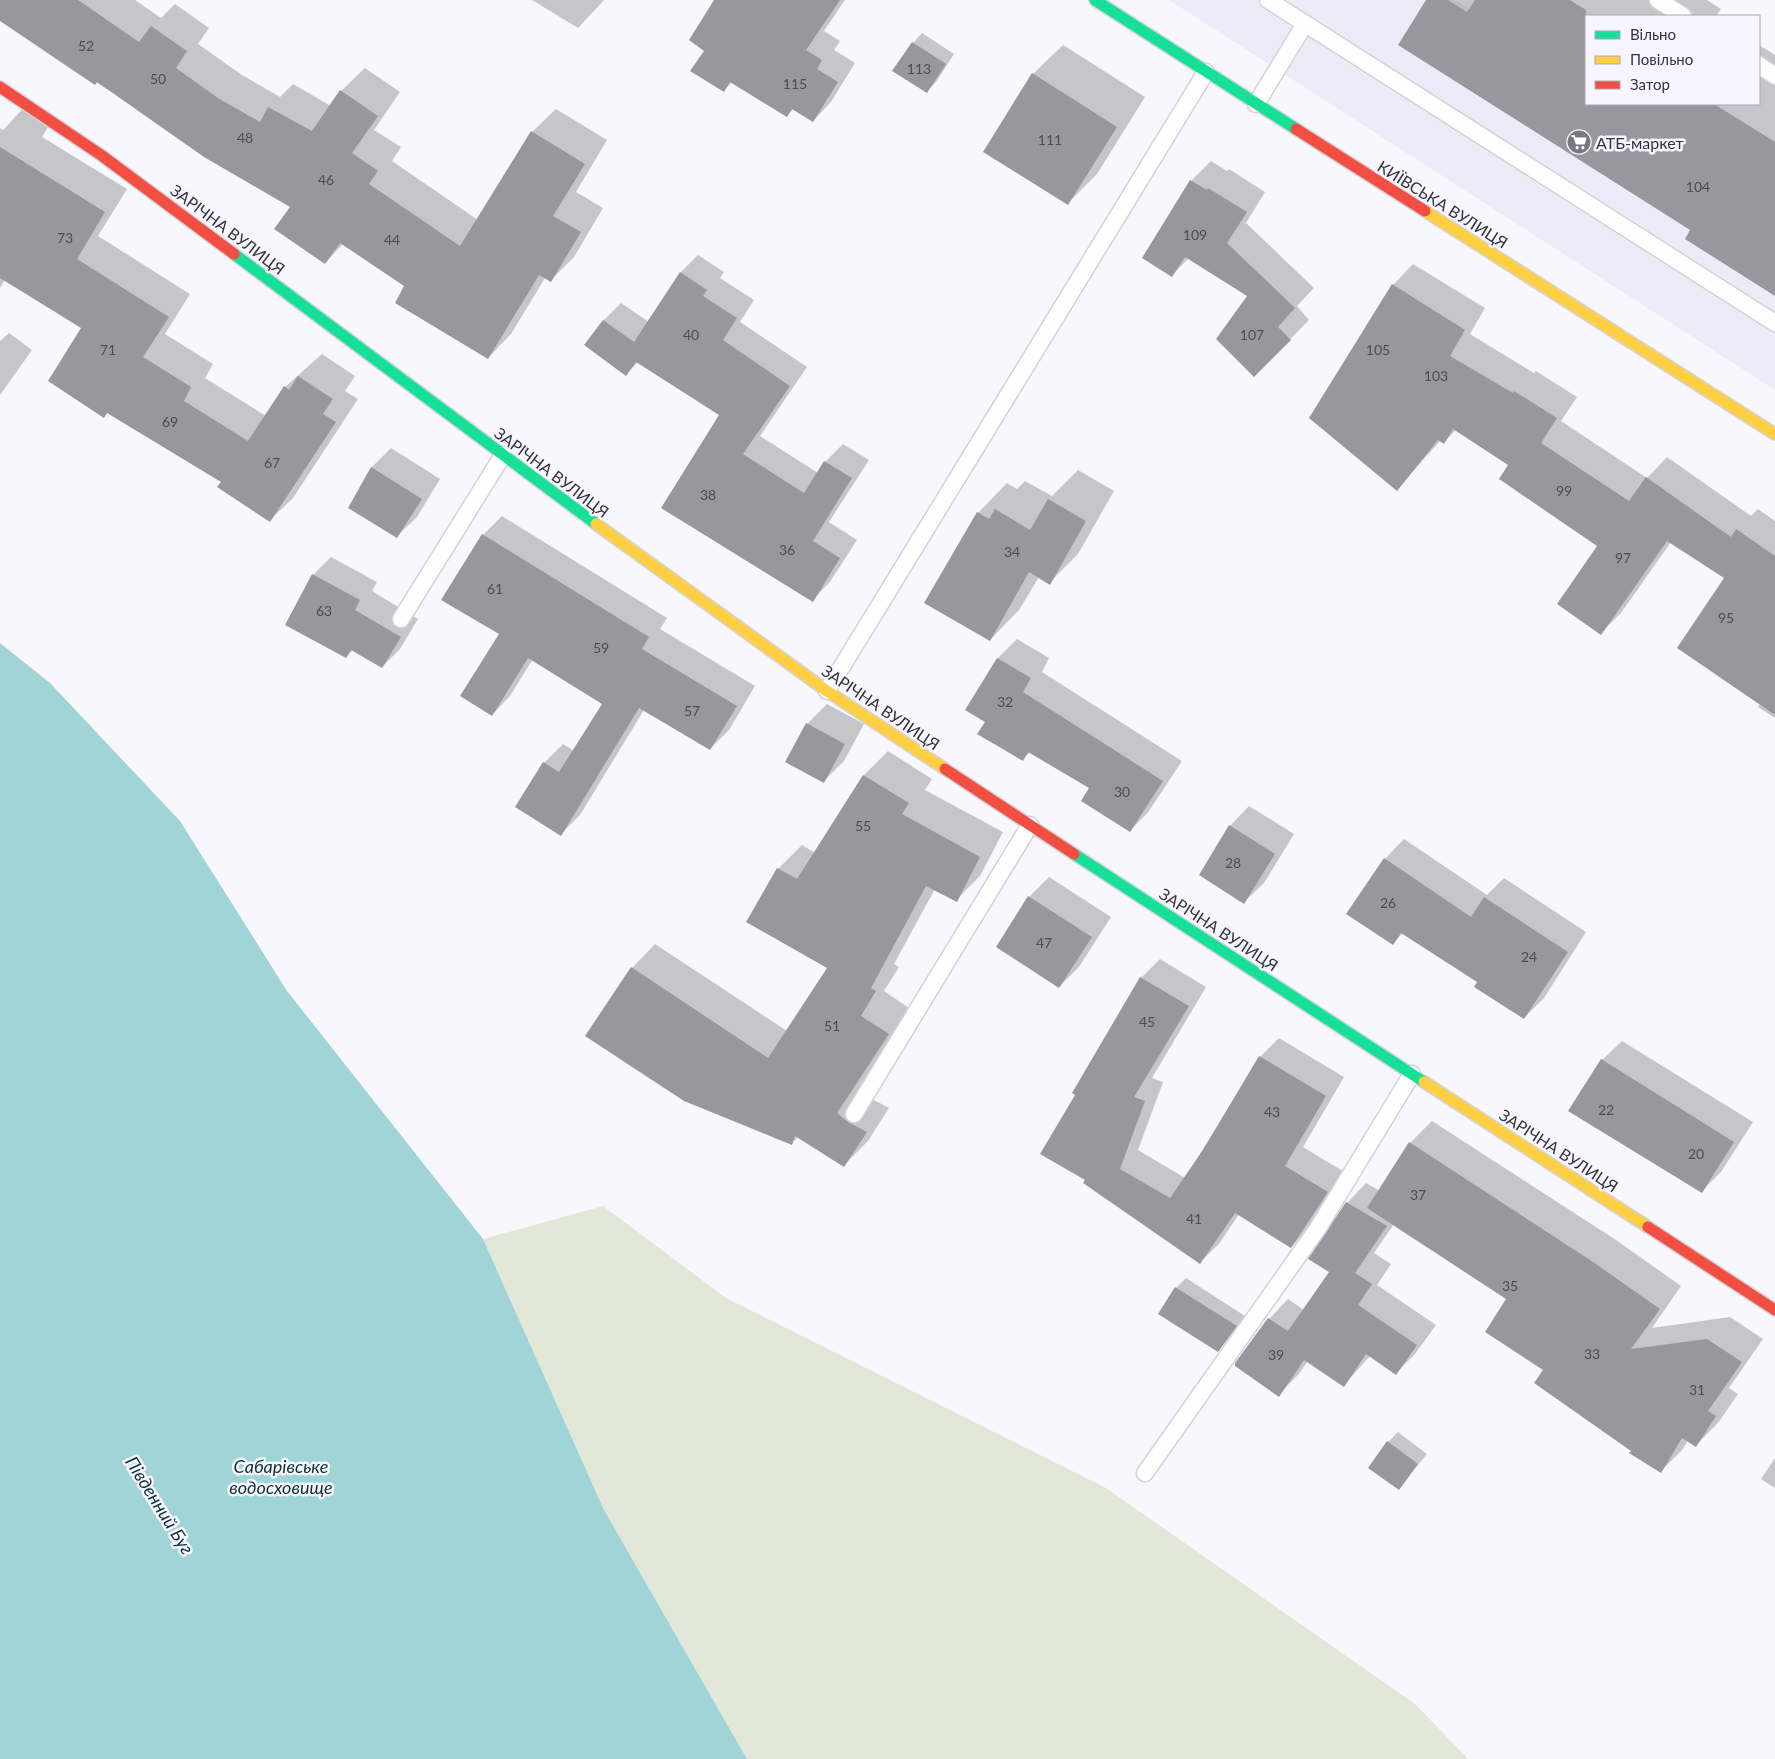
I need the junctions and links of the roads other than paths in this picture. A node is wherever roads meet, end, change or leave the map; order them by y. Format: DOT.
graph roads {
  1 [pos="1095,0"];
  2 [pos="1268,0"];
  3 [pos="1658,0"];
  4 [pos="1681,15"];
  5 [pos="1305,24"];
  6 [pos="1206,72"];
  7 [pos="0,87"];
  8 [pos="1256,104"];
  9 [pos="1775,323"];
  10 [pos="1775,434"];
  11 [pos="503,456"];
  12 [pos="401,619"];
  13 [pos="827,691"];
  14 [pos="1030,825"];
  15 [pos="1412,1074"];
  16 [pos="854,1114"];
  17 [pos="1775,1310"];
  18 [pos="1145,1473"];
  1 -- 6 [label="street, КИЇВСЬКА ВУЛИЦЯ"];
  2 -- 5 [label="lane"];
  3 -- 4 [label="lane"];
  5 -- 8 [label="lane"];
  5 -- 9 [label="lane"];
  6 -- 8 [label="street, КИЇВСЬКА ВУЛИЦЯ"];
  6 -- 13 [label="lane"];
  7 -- 11 [label="street, ЗАРІЧНА ВУЛИЦЯ"];
  8 -- 10 [label="street, КИЇВСЬКА ВУЛИЦЯ"];
  11 -- 12 [label="lane"];
  11 -- 13 [label="street, ЗАРІЧНА ВУЛИЦЯ"];
  13 -- 14 [label="street, ЗАРІЧНА ВУЛИЦЯ"];
  14 -- 15 [label="street, ЗАРІЧНА ВУЛИЦЯ"];
  14 -- 16 [label="lane"];
  15 -- 17 [label="street, ЗАРІЧНА ВУЛИЦЯ"];
  15 -- 18 [label="lane"];
}
